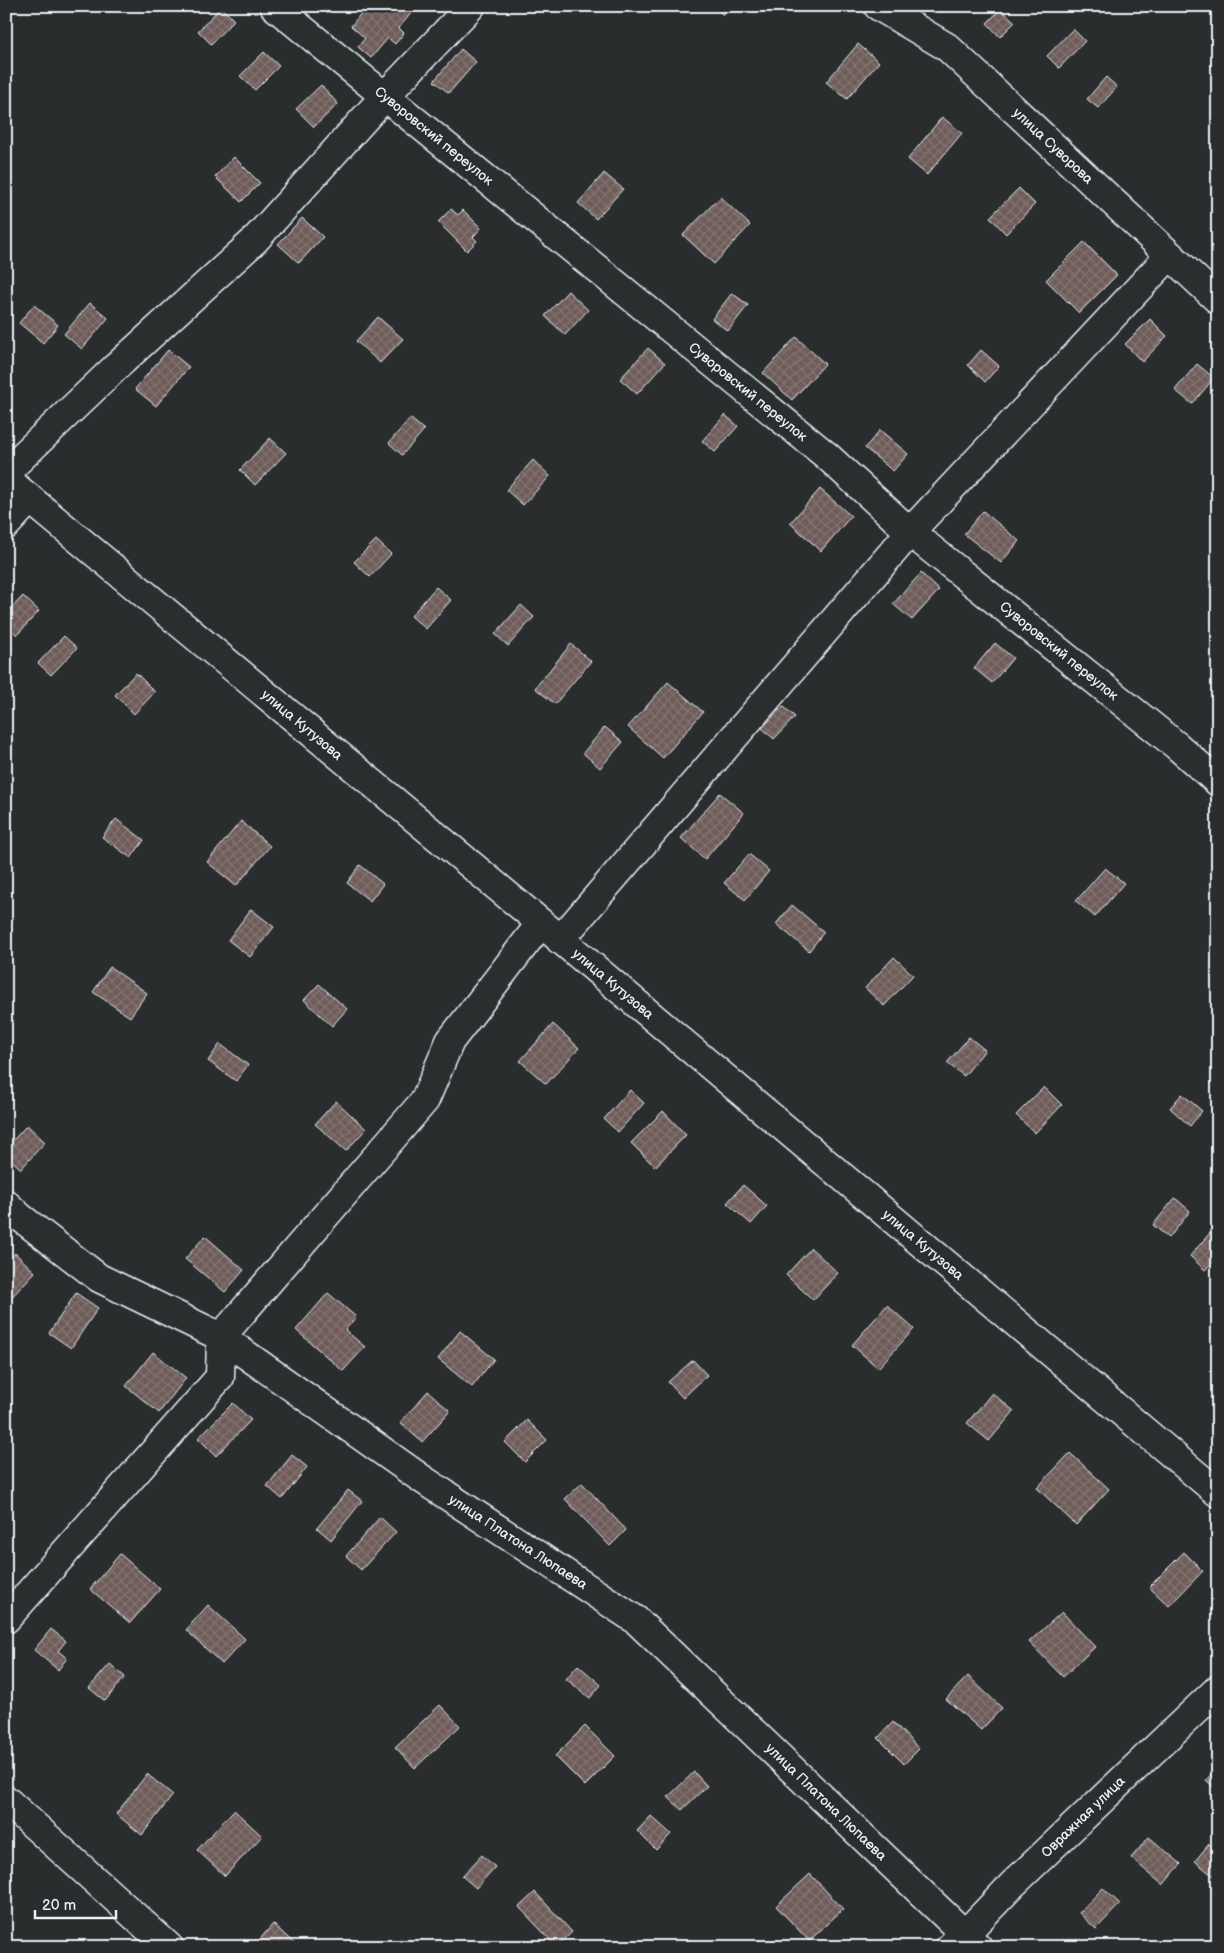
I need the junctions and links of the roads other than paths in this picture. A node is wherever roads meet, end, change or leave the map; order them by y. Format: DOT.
graph roads {
  1 [pos="274,6"];
  2 [pos="471,6"];
  3 [pos="878,6"];
  4 [pos="385,96"];
  5 [pos="1170,255"];
  6 [pos="1218,300"];
  7 [pos="6,472"];
  8 [pos="6,479"];
  9 [pos="30,499"];
  10 [pos="6,525"];
  11 [pos="910,532"];
  12 [pos="1218,782"];
  13 [pos="551,932"];
  14 [pos="6,1204"];
  15 [pos="221,1338"];
  16 [pos="1218,1493"];
  17 [pos="6,1619"];
  18 [pos="1218,1689"];
  19 [pos="6,1800"];
  20 [pos="964,1943"];
  21 [pos="169,1947"];
  1 -- 4 [label="street, Суворовский переулок"];
  2 -- 4 [label="street"];
  3 -- 5 [label="street, улица Суворова"];
  4 -- 7 [label="street"];
  4 -- 11 [label="street, Суворовский переулок"];
  5 -- 6 [label="street, улица Суворова"];
  5 -- 11 [label="street"];
  8 -- 9 [label="street, улица Кутузова"];
  9 -- 10 [label="street"];
  9 -- 13 [label="street, улица Кутузова"];
  11 -- 12 [label="street, Суворовский переулок"];
  11 -- 13 [label="street"];
  13 -- 15 [label="street"];
  13 -- 16 [label="street, улица Кутузова"];
  14 -- 15 [label="street, улица Платона Люпаева"];
  15 -- 17 [label="street"];
  15 -- 20 [label="street, улица Платона Люпаева"];
  18 -- 20 [label="street, Овражная улица"];
  19 -- 21 [label="street"];
}
